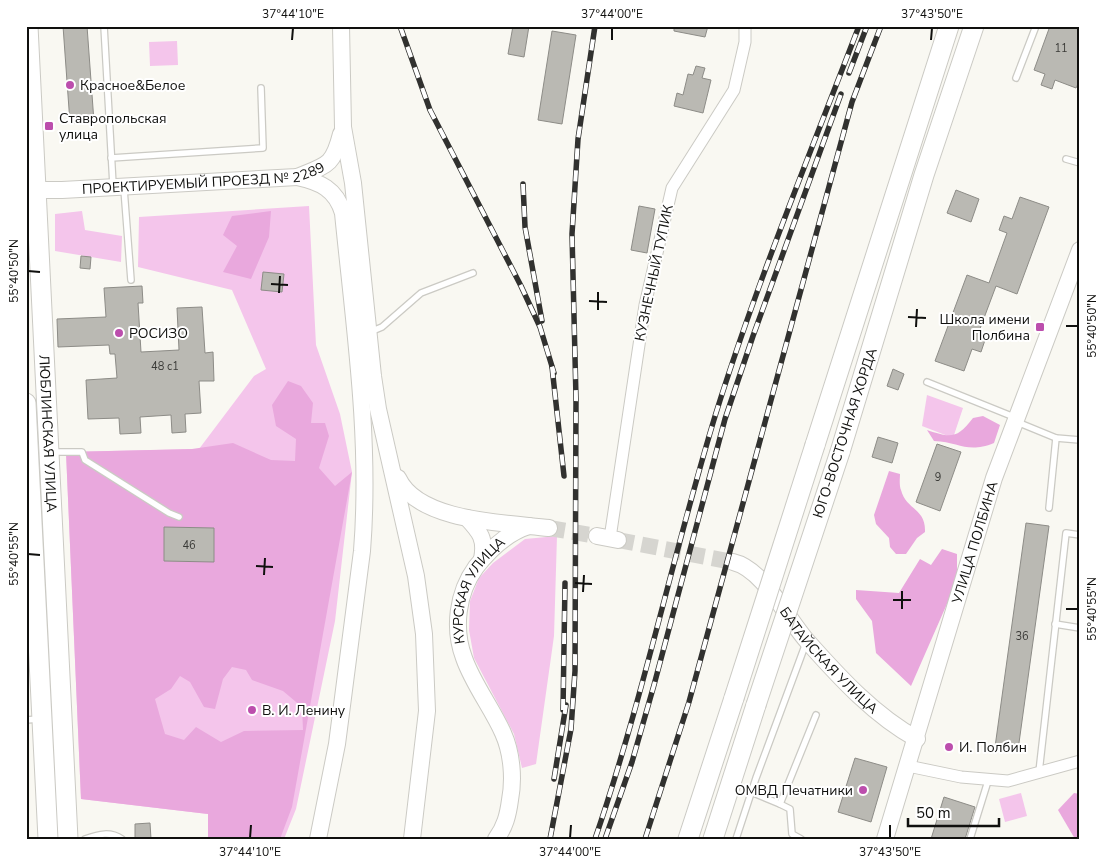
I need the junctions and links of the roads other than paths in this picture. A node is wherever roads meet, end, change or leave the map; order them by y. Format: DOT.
graph roads {
  1 [pos="28,26"];
  2 [pos="104,26"];
  3 [pos="340,26"];
  4 [pos="745,26"];
  5 [pos="949,26"];
  6 [pos="974,26"];
  7 [pos="1036,26"];
  8 [pos="1016,78"];
  9 [pos="260,88"];
  10 [pos="343,127"];
  11 [pos="111,158"];
  12 [pos="1066,159"];
  13 [pos="1080,163"];
  14 [pos="297,176"];
  15 [pos="118,187"];
  16 [pos="32,190"];
  17 [pos="1080,250"];
  18 [pos="473,273"];
  19 [pos="131,280"];
  20 [pos="368,333"];
  21 [pos="927,382"];
  22 [pos="26,403"];
  23 [pos="1016,420"];
  24 [pos="1056,438"];
  25 [pos="1080,440"];
  26 [pos="48,452"];
  27 [pos="393,467"];
  28 [pos="29,499"];
  29 [pos="1048,508"];
  30 [pos="179,517"];
  31 [pos="467,518"];
  32 [pos="529,526"];
  33 [pos="549,528"];
  34 [pos="1080,535"];
  35 [pos="609,538"];
  36 [pos="482,559"];
  37 [pos="733,562"];
  38 [pos="1056,624"];
  39 [pos="1080,628"];
  40 [pos="807,641"];
  41 [pos="816,715"];
  42 [pos="34,720"];
  43 [pos="917,739"];
  44 [pos="1080,762"];
  45 [pos="908,766"];
  46 [pos="1038,774"];
  47 [pos="988,781"];
  48 [pos="751,792"];
  49 [pos="780,804"];
  50 [pos="48,839"];
  51 [pos="68,839"];
  52 [pos="85,839"];
  53 [pos="122,839"];
  54 [pos="318,839"];
  55 [pos="412,839"];
  56 [pos="496,839"];
  57 [pos="688,839"];
  58 [pos="713,839"];
  59 [pos="736,839"];
  60 [pos="801,839"];
  61 [pos="885,839"];
  62 [pos="970,839"];
  1 -- 16 [label="main road, ЛЮБЛИНСКАЯ УЛИЦА"];
  2 -- 11 [label="lane"];
  3 -- 10 [label="main road"];
  4 -- 35 [label="street, КУЗНЕЧНЫЙ ТУПИК"];
  5 -- 57 [label="main road, ЮГО-ВОСТОЧНАЯ ХОРДА, bridge"];
  6 -- 58 [label="main road, ЮГО-ВОСТОЧНАЯ ХОРДА, bridge"];
  7 -- 8 [label="lane"];
  9 -- 11 [label="lane"];
  10 -- 14 [label="main road, ПРОЕКТИРУЕМЫЙ ПРОЕЗД № 2289"];
  10 -- 20 [label="main road"];
  11 -- 15 [label="lane"];
  12 -- 13 [label="lane"];
  14 -- 15 [label="main road, ПРОЕКТИРУЕМЫЙ ПРОЕЗД № 2289"];
  14 -- 54 [label="main road"];
  15 -- 16 [label="main road, ПРОЕКТИРУЕМЫЙ ПРОЕЗД № 2289"];
  15 -- 19 [label="lane"];
  16 -- 26 [label="main road, ЛЮБЛИНСКАЯ УЛИЦА"];
  17 -- 23 [label="main road, УЛИЦА ПОЛБИНА"];
  18 -- 20 [label="lane"];
  20 -- 27 [label="main road"];
  21 -- 23 [label="lane"];
  22 -- 28 [label="main road, ЛЮБЛИНСКАЯ УЛИЦА"];
  23 -- 24 [label="lane"];
  23 -- 43 [label="main road, УЛИЦА ПОЛБИНА"];
  24 -- 25 [label="lane"];
  24 -- 29 [label="lane"];
  26 -- 30 [label="lane"];
  26 -- 51 [label="main road, ЛЮБЛИНСКАЯ УЛИЦА"];
  27 -- 31 [label="main road"];
  27 -- 55 [label="main road"];
  28 -- 42 [label="main road, ЛЮБЛИНСКАЯ УЛИЦА"];
  31 -- 32 [label="main road"];
  31 -- 36 [label="main road"];
  32 -- 33 [label="main road"];
  32 -- 36 [label="main road, КУРСКАЯ УЛИЦА"];
  34 -- 38 [label="lane"];
  36 -- 56 [label="main road, КУРСКАЯ УЛИЦА"];
  37 -- 40 [label="main road, БАТАЙСКАЯ УЛИЦА"];
  38 -- 39 [label="lane"];
  38 -- 46 [label="lane"];
  40 -- 43 [label="main road, БАТАЙСКАЯ УЛИЦА"];
  40 -- 48 [label="lane"];
  41 -- 49 [label="lane"];
  42 -- 50 [label="main road, ЛЮБЛИНСКАЯ УЛИЦА"];
  43 -- 45 [label="main road, УЛИЦА ПОЛБИНА"];
  44 -- 46 [label="street"];
  45 -- 47 [label="street"];
  45 -- 61 [label="main road, УЛИЦА ПОЛБИНА"];
  46 -- 47 [label="street"];
  47 -- 62 [label="lane"];
  48 -- 49 [label="lane"];
  48 -- 59 [label="lane"];
  49 -- 60 [label="lane"];
  52 -- 53 [label="lane"];
}
